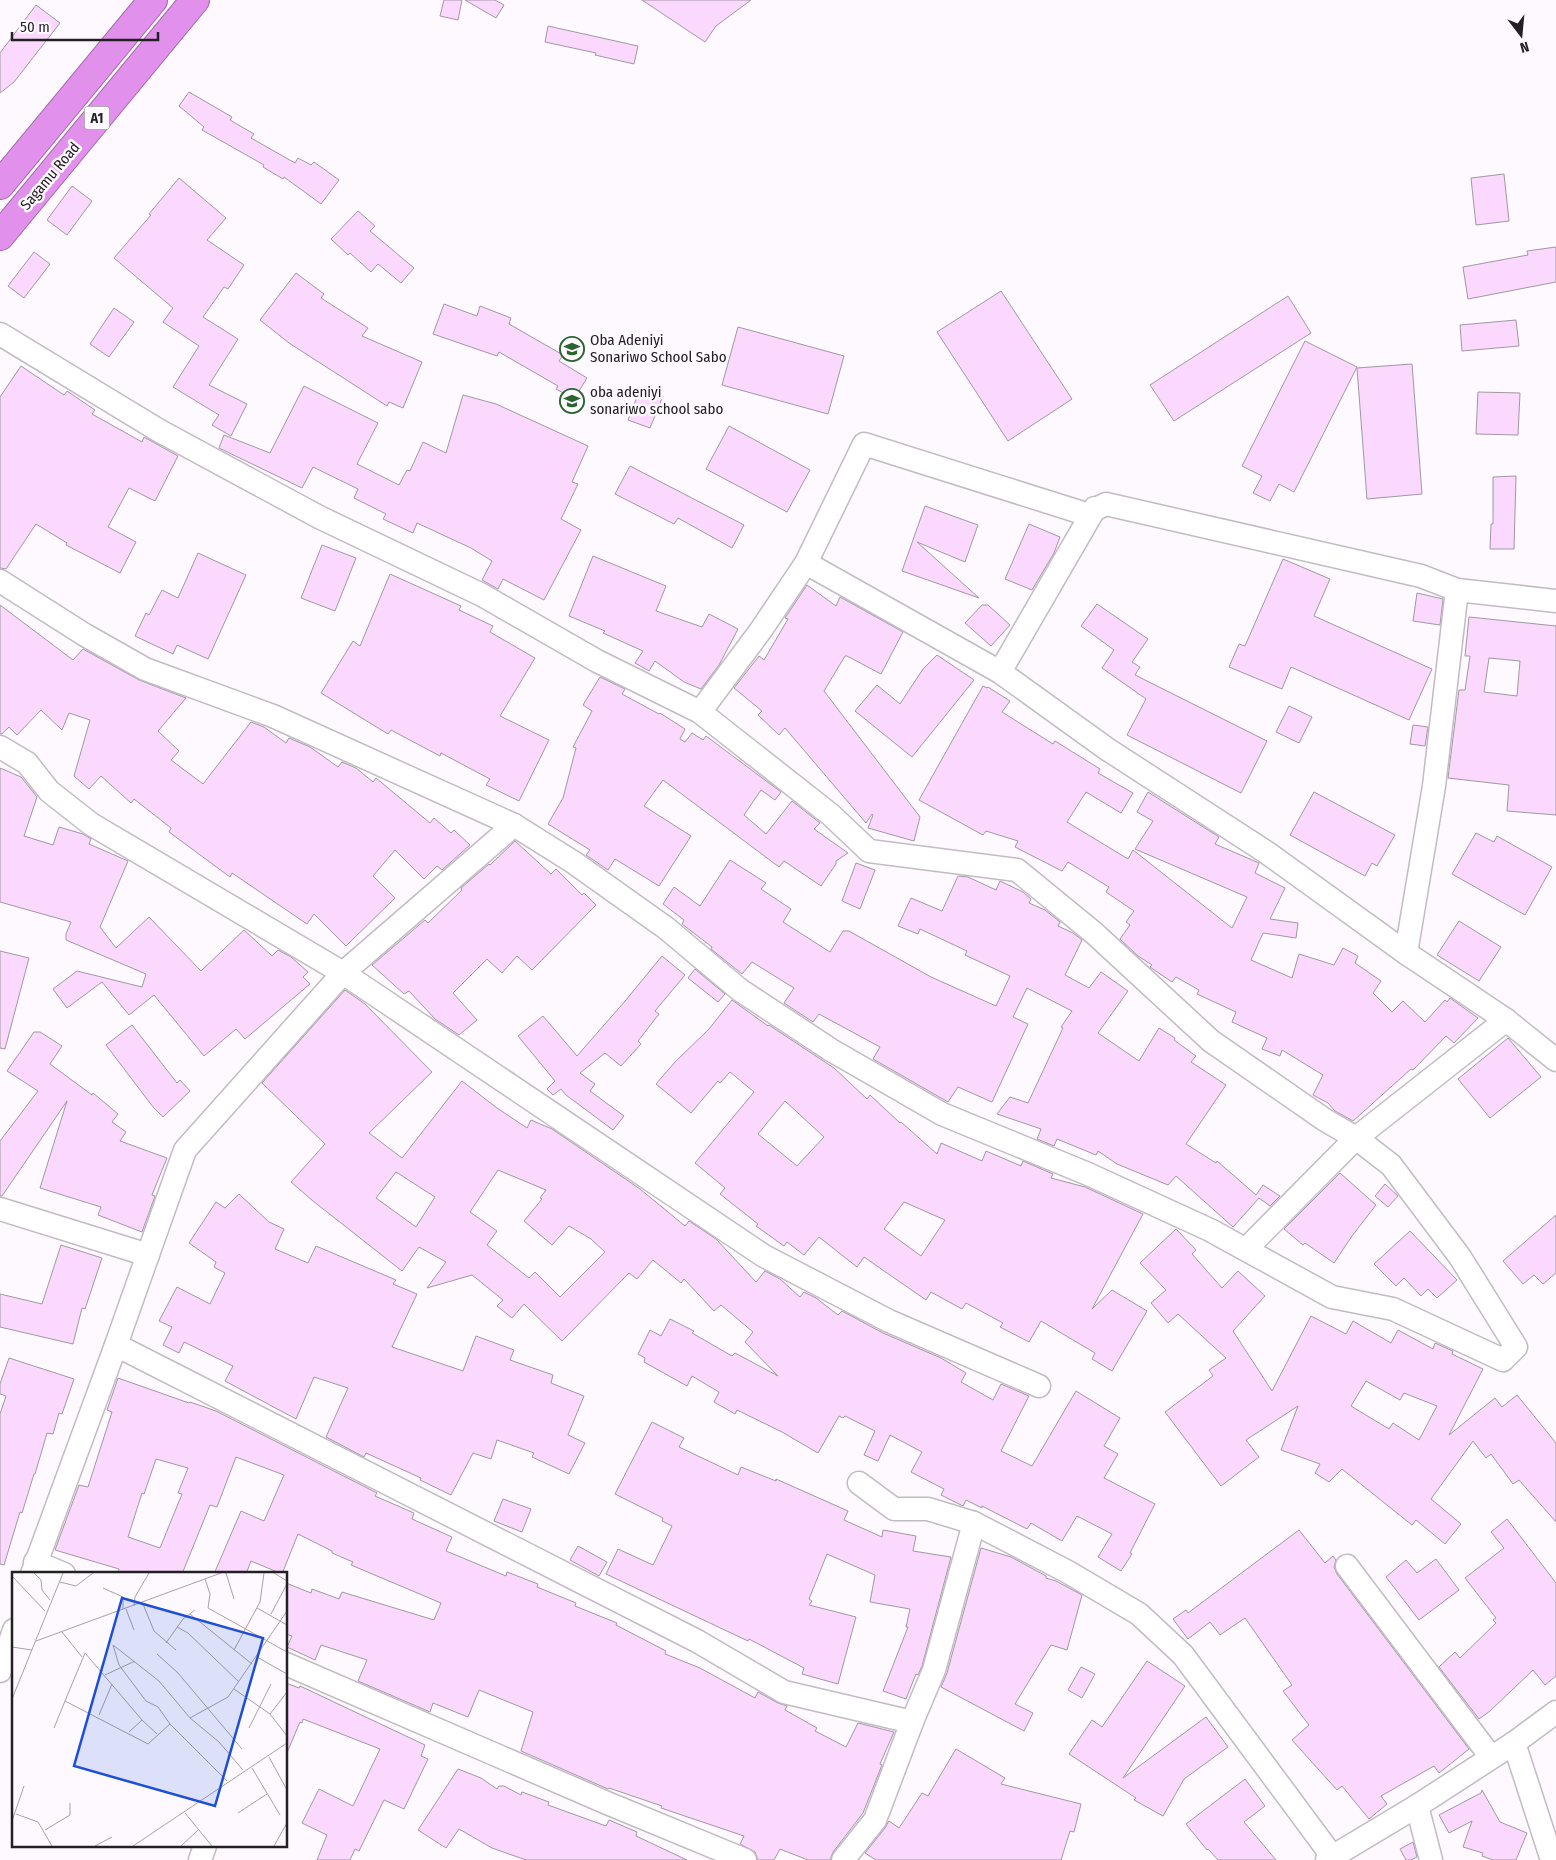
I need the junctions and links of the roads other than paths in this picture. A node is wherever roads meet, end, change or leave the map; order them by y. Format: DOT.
graph roads {
  1 [pos="153,0"];
  2 [pos="195,0"];
  3 [pos="0,184"];
  4 [pos="0,236"];
  5 [pos="0,334"];
  6 [pos="1095,508"];
  7 [pos="806,564"];
  8 [pos="0,581"];
  9 [pos="1457,590"];
  10 [pos="1556,601"];
  11 [pos="1000,672"];
  12 [pos="700,712"];
  13 [pos="0,747"];
  14 [pos="514,826"];
  15 [pos="1406,953"];
  16 [pos="342,972"];
  17 [pos="1506,1020"];
  18 [pos="1556,1060"];
  19 [pos="1356,1138"];
  20 [pos="0,1209"];
  21 [pos="1248,1250"];
  22 [pos="148,1255"];
  23 [pos="116,1345"];
  24 [pos="1039,1386"];
  25 [pos="859,1483"];
  26 [pos="974,1523"];
  27 [pos="1347,1566"];
  28 [pos="34,1568"];
  29 [pos="54,1572"];
  30 [pos="8,1639"];
  31 [pos="288,1665"];
  32 [pos="0,1671"];
  33 [pos="1556,1712"];
  34 [pos="912,1722"];
  35 [pos="1514,1743"];
  36 [pos="1491,1757"];
  37 [pos="1417,1806"];
  38 [pos="204,1848"];
  39 [pos="1330,1858"];
  40 [pos="200,1860"];
  41 [pos="745,1860"];
  42 [pos="842,1860"];
  43 [pos="1431,1860"];
  44 [pos="1552,1860"];
  1 -- 3 [label="highway, A1"];
  2 -- 4 [label="highway, Sagamu Road / A1"];
  5 -- 12 [label="street"];
  6 -- 7 [label="street"];
  6 -- 9 [label="street"];
  6 -- 11 [label="street"];
  7 -- 11 [label="street"];
  7 -- 12 [label="street"];
  8 -- 14 [label="street"];
  9 -- 10 [label="street"];
  9 -- 15 [label="street"];
  11 -- 15 [label="street"];
  12 -- 19 [label="street"];
  13 -- 16 [label="street"];
  14 -- 16 [label="street"];
  14 -- 21 [label="street"];
  15 -- 17 [label="street"];
  16 -- 22 [label="street"];
  16 -- 24 [label="street"];
  17 -- 18 [label="street"];
  17 -- 19 [label="street"];
  19 -- 21 [label="street"];
  19 -- 21 [label="street"];
  20 -- 22 [label="street"];
  22 -- 23 [label="street"];
  23 -- 28 [label="street"];
  23 -- 34 [label="street"];
  25 -- 26 [label="street"];
  26 -- 34 [label="street"];
  26 -- 39 [label="street"];
  27 -- 36 [label="street"];
  28 -- 29 [label="street"];
  30 -- 32 [label="street"];
  31 -- 41 [label="street"];
  33 -- 35 [label="street"];
  34 -- 42 [label="street"];
  35 -- 36 [label="street"];
  35 -- 44 [label="street"];
  36 -- 37 [label="street"];
  37 -- 39 [label="street"];
  37 -- 43 [label="street"];
  38 -- 40 [label="street"];
}
